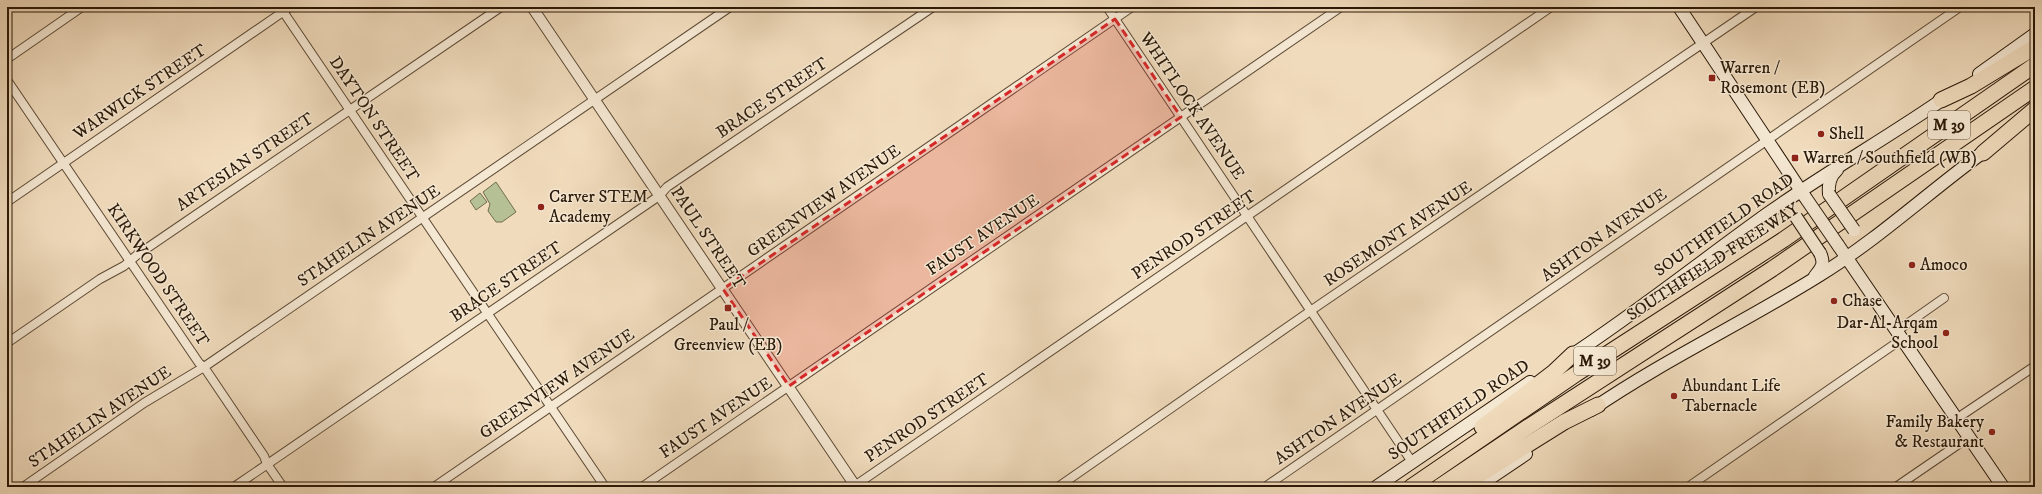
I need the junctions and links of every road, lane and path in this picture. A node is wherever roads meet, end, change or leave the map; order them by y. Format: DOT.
graph roads {
  1 [pos="82,7"];
  2 [pos="501,7"];
  3 [pos="532,7"];
  4 [pos="730,7"];
  5 [pos="933,7"];
  6 [pos="1107,7"];
  7 [pos="1132,7"];
  8 [pos="1341,7"];
  9 [pos="1551,7"];
  10 [pos="1679,7"];
  11 [pos="1756,7"];
  12 [pos="1960,7"];
  13 [pos="284,9"];
  14 [pos="1115,19"];
  15 [pos="2035,34"];
  16 [pos="1704,44"];
  17 [pos="2035,47"];
  18 [pos="7,59"];
  19 [pos="2035,65"];
  20 [pos="7,80"];
  21 [pos="2035,88"];
  22 [pos="594,99"];
  23 [pos="1941,100"];
  24 [pos="349,109"];
  25 [pos="2035,109"];
  26 [pos="2035,115"];
  27 [pos="1181,117"];
  28 [pos="1768,140"];
  29 [pos="1983,153"];
  30 [pos="63,162"];
  31 [pos="1844,164"];
  32 [pos="1803,194"];
  33 [pos="659,196"];
  34 [pos="7,202"];
  35 [pos="1767,215"];
  36 [pos="1248,217"];
  37 [pos="422,218"];
  38 [pos="1876,237"];
  39 [pos="1847,257"];
  40 [pos="130,261"];
  41 [pos="1813,279"];
  42 [pos="723,289"];
  43 [pos="1944,298"];
  44 [pos="1311,311"];
  45 [pos="487,312"];
  46 [pos="1899,335"];
  47 [pos="7,343"];
  48 [pos="1573,354"];
  49 [pos="2035,366"];
  50 [pos="204,367"];
  51 [pos="789,386"];
  52 [pos="1598,405"];
  53 [pos="550,407"];
  54 [pos="1378,410"];
  55 [pos="1956,419"];
  56 [pos="1969,437"];
  57 [pos="1412,462"];
  58 [pos="267,464"];
  59 [pos="855,486"];
  60 [pos="23,487"];
  61 [pos="234,487"];
  62 [pos="283,487"];
  63 [pos="434,487"];
  64 [pos="605,487"];
  65 [pos="642,487"];
  66 [pos="1058,487"];
  67 [pos="1265,487"];
  68 [pos="1376,487"];
  69 [pos="1405,487"];
  70 [pos="1410,487"];
  71 [pos="1439,487"];
  72 [pos="1460,487"];
  73 [pos="1477,487"];
  74 [pos="1688,487"];
  75 [pos="1896,487"];
  76 [pos="2003,487"];
  1 -- 18 [label="street"];
  2 -- 24 [label="street, ARTESIAN STREET"];
  3 -- 22 [label="street, PAUL STREET"];
  4 -- 22 [label="street, STAHELIN AVENUE"];
  5 -- 33 [label="street, BRACE STREET"];
  6 -- 14 [label="street, WHITLOCK AVENUE"];
  7 -- 14 [label="street, GREENVIEW AVENUE"];
  8 -- 27 [label="street, FAUST AVENUE"];
  9 -- 36 [label="street, PENROD STREET"];
  10 -- 16 [label="main road"];
  11 -- 16 [label="street, ROSEMONT AVENUE"];
  12 -- 28 [label="street, ASHTON AVENUE"];
  13 -- 24 [label="street, DAYTON STREET"];
  13 -- 30 [label="street, WARWICK STREET"];
  14 -- 27 [label="street, WHITLOCK AVENUE"];
  14 -- 42 [label="street, GREENVIEW AVENUE"];
  15 -- 23 [label="main road, SOUTHFIELD ROAD"];
  16 -- 28 [label="main road"];
  16 -- 44 [label="street, ROSEMONT AVENUE"];
  17 -- 23 [label="highway"];
  19 -- 70 [label="highway, SOUTHFIELD FREEWAY / M 39"];
  20 -- 30 [label="street, KIRKWOOD STREET"];
  21 -- 71 [label="highway, M 39"];
  22 -- 33 [label="street, PAUL STREET"];
  22 -- 37 [label="street, STAHELIN AVENUE"];
  23 -- 31 [label="main road, SOUTHFIELD ROAD"];
  24 -- 37 [label="street, DAYTON STREET"];
  24 -- 40 [label="street, ARTESIAN STREET"];
  25 -- 29 [label="highway"];
  26 -- 29 [label="main road"];
  27 -- 36 [label="street, WHITLOCK AVENUE"];
  27 -- 51 [label="street, FAUST AVENUE"];
  28 -- 32 [label="main road"];
  28 -- 54 [label="street, ASHTON AVENUE"];
  29 -- 38 [label="main road"];
  30 -- 34 [label="street, WARWICK STREET"];
  30 -- 40 [label="street, KIRKWOOD STREET"];
  31 -- 32 [label="main road, SOUTHFIELD ROAD"];
  31 -- 38 [label="main road, bridge"];
  32 -- 35 [label="main road, SOUTHFIELD ROAD"];
  32 -- 39 [label="main road, bridge"];
  33 -- 42 [label="street, PAUL STREET"];
  33 -- 45 [label="street, BRACE STREET"];
  35 -- 41 [label="main road, bridge"];
  35 -- 48 [label="main road, SOUTHFIELD ROAD"];
  36 -- 44 [label="street, WHITLOCK AVENUE"];
  36 -- 59 [label="street, PENROD STREET"];
  37 -- 45 [label="street, DAYTON STREET"];
  37 -- 50 [label="street, STAHELIN AVENUE"];
  38 -- 39 [label="main road"];
  39 -- 41 [label="main road"];
  39 -- 46 [label="main road"];
  40 -- 47 [label="street, ARTESIAN STREET"];
  40 -- 50 [label="street, KIRKWOOD STREET"];
  41 -- 52 [label="main road"];
  42 -- 51 [label="street, PAUL STREET"];
  42 -- 53 [label="street, GREENVIEW AVENUE"];
  43 -- 46 [label="street"];
  44 -- 54 [label="street, WHITLOCK AVENUE"];
  44 -- 66 [label="street, ROSEMONT AVENUE"];
  45 -- 53 [label="street, DAYTON STREET"];
  45 -- 58 [label="street, BRACE STREET"];
  46 -- 55 [label="main road"];
  46 -- 74 [label="street"];
  48 -- 57 [label="main road, SOUTHFIELD ROAD"];
  48 -- 69 [label="highway"];
  49 -- 55 [label="street"];
  50 -- 58 [label="street, KIRKWOOD STREET"];
  50 -- 60 [label="street, STAHELIN AVENUE"];
  51 -- 59 [label="street, PAUL STREET"];
  51 -- 65 [label="street, FAUST AVENUE"];
  52 -- 72 [label="highway"];
  52 -- 73 [label="main road"];
  53 -- 63 [label="street, GREENVIEW AVENUE"];
  53 -- 64 [label="street, DAYTON STREET"];
  54 -- 57 [label="street, WHITLOCK AVENUE"];
  54 -- 67 [label="street, ASHTON AVENUE"];
  55 -- 56 [label="main road"];
  56 -- 75 [label="street"];
  56 -- 76 [label="main road"];
  57 -- 68 [label="main road, SOUTHFIELD ROAD"];
  58 -- 61 [label="street, BRACE STREET"];
  58 -- 62 [label="street, KIRKWOOD STREET"];
}
